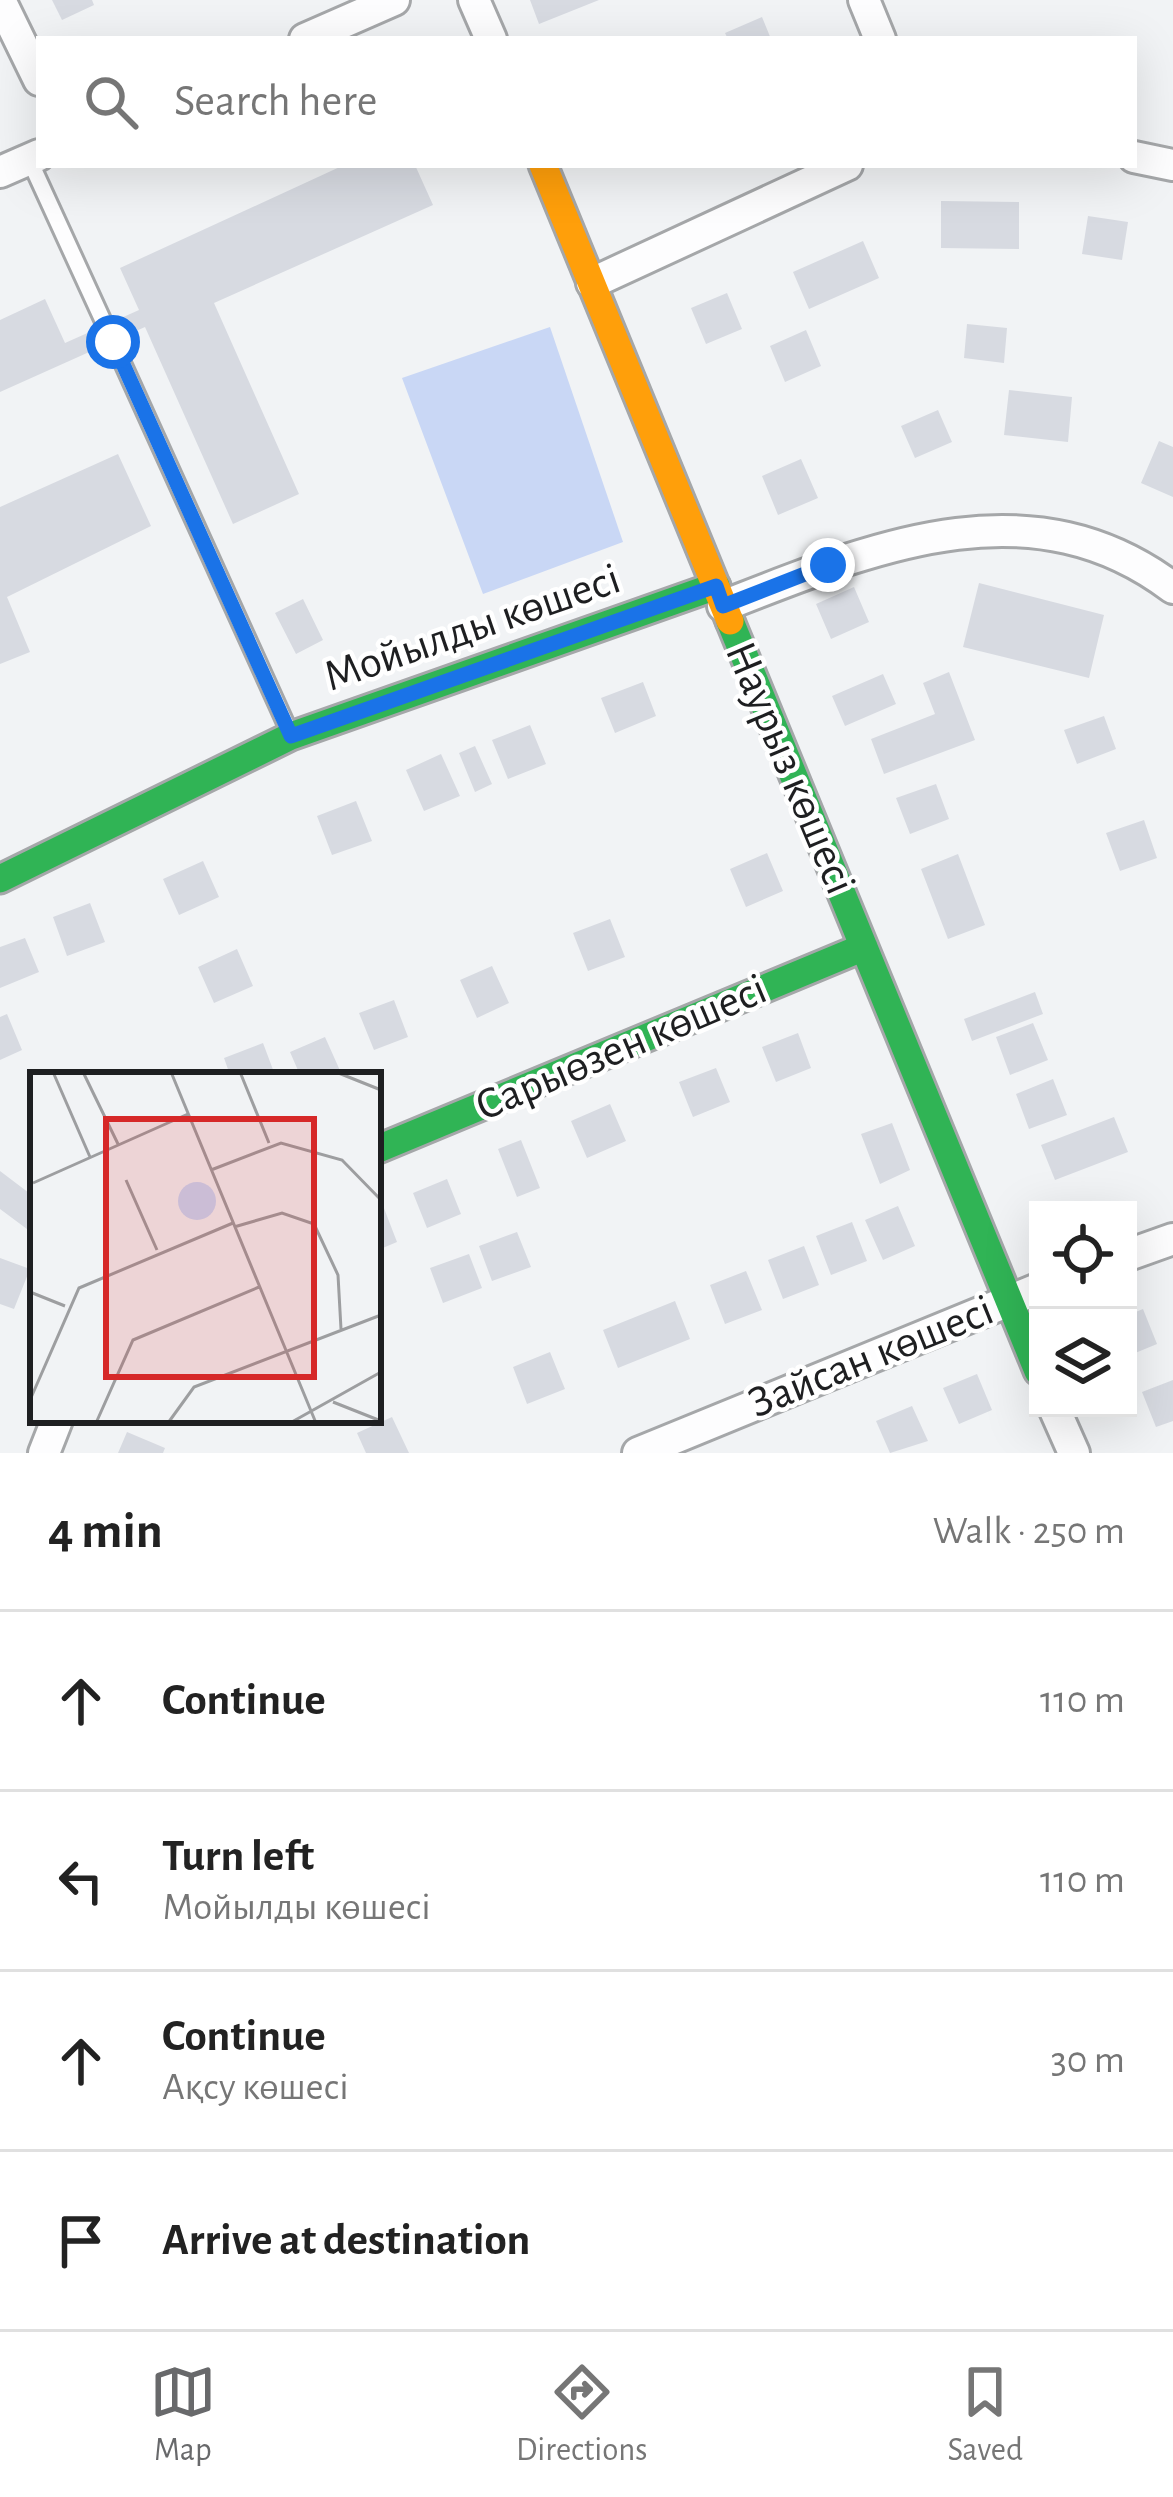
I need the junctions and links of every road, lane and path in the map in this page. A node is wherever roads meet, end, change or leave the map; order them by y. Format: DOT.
graph roads {
  1 [pos="0,0"];
  2 [pos="394,0"];
  3 [pos="474,0"];
  4 [pos="864,0"];
  5 [pos="311,36"];
  6 [pos="489,36"];
  7 [pos="879,36"];
  8 [pos="36,74"];
  9 [pos="34,157"];
  10 [pos="1137,158"];
  11 [pos="1173,165"];
  12 [pos="39,168"];
  13 [pos="544,168"];
  14 [pos="841,168"];
  15 [pos="0,172"];
  16 [pos="592,283"];
  17 [pos="105,325"];
  18 [pos="113,342"];
  19 [pos="1173,588"];
  20 [pos="719,596"];
  21 [pos="291,736"];
  22 [pos="0,879"];
  23 [pos="864,947"];
  24 [pos="381,1148"];
  25 [pos="1173,1239"];
  26 [pos="1137,1253"];
  27 [pos="1029,1292"];
  28 [pos="1007,1301"];
  29 [pos="1029,1351"];
  30 [pos="1058,1417"];
  31 [pos="55,1423"];
  32 [pos="44,1453"];
  33 [pos="638,1453"];
  34 [pos="1074,1453"];
  1 -- 8 [label="street"];
  2 -- 5 [label="street"];
  3 -- 6 [label="street"];
  4 -- 7 [label="street"];
  9 -- 15 [label="street"];
  10 -- 11 [label="street"];
  12 -- 17 [label="lane"];
  13 -- 16 [label="street, Наурыз көшесі"];
  14 -- 16 [label="street"];
  16 -- 20 [label="street, Наурыз көшесі"];
  18 -- 21 [label="lane"];
  19 -- 20 [label="street"];
  20 -- 21 [label="street, Мойылды көшесі"];
  20 -- 23 [label="street, Наурыз көшесі"];
  21 -- 22 [label="street, Мойылды көшесі"];
  23 -- 24 [label="street, Сарыөзен көшесі"];
  23 -- 28 [label="street, Наурыз көшесі"];
  25 -- 26 [label="street"];
  27 -- 28 [label="street, Зайсан көшесі"];
  28 -- 29 [label="street, Наурыз көшесі"];
  28 -- 33 [label="street, Зайсан көшесі"];
  30 -- 34 [label="street"];
  31 -- 32 [label="street"];
}
